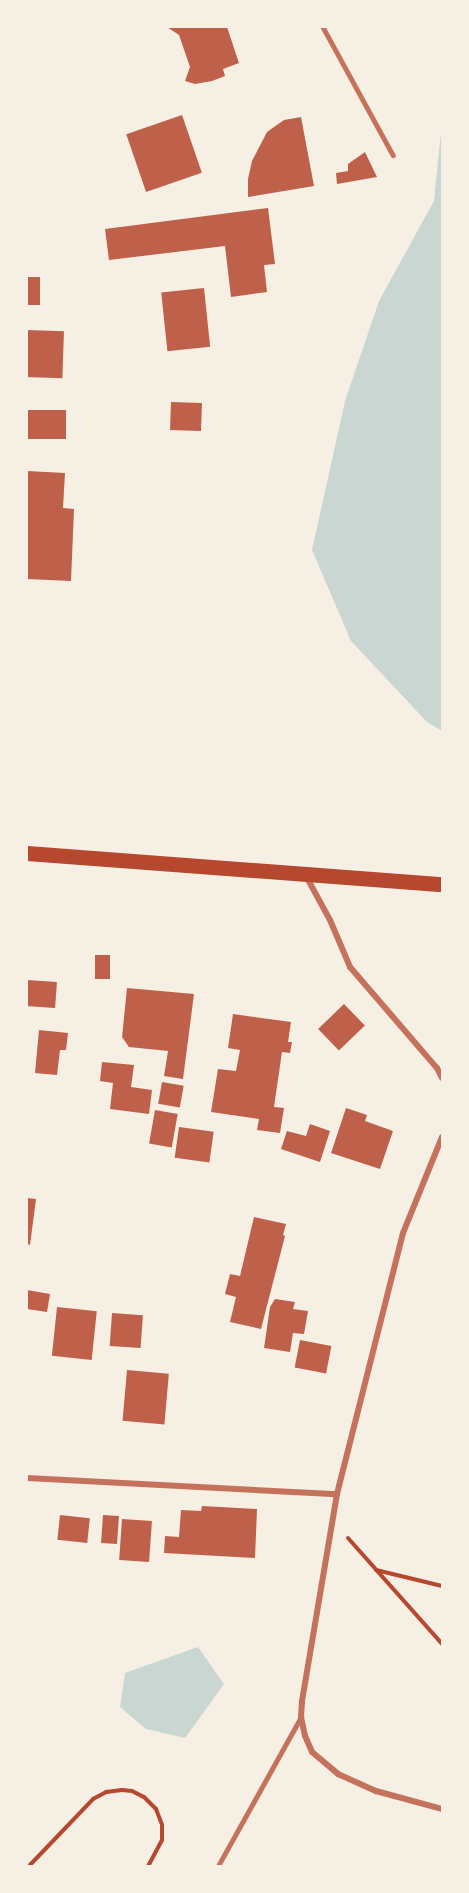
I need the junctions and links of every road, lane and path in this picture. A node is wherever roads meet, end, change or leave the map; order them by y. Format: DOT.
graph roads {
  1 [pos="323,27"];
  2 [pos="393,155"];
  3 [pos="27,853"];
  4 [pos="304,873"];
  5 [pos="442,884"];
  6 [pos="442,1078"];
  7 [pos="442,1137"];
  8 [pos="27,1478"];
  9 [pos="338,1494"];
  10 [pos="334,1522"];
  11 [pos="375,1570"];
  12 [pos="442,1586"];
  13 [pos="442,1644"];
  14 [pos="302,1717"];
  15 [pos="442,1809"];
  16 [pos="29,1866"];
  17 [pos="148,1866"];
  18 [pos="218,1866"];
  1 -- 2 [label="lane"];
  3 -- 4 [label="main road"];
  4 -- 5 [label="main road"];
  4 -- 6 [label="street"];
  7 -- 9 [label="street"];
  8 -- 9 [label="street"];
  9 -- 10 [label="street"];
  10 -- 11 [label="path"];
  10 -- 14 [label="street"];
  11 -- 12 [label="path"];
  11 -- 13 [label="path"];
  14 -- 15 [label="street"];
  14 -- 18 [label="lane"];
  16 -- 17 [label="path"];
}
